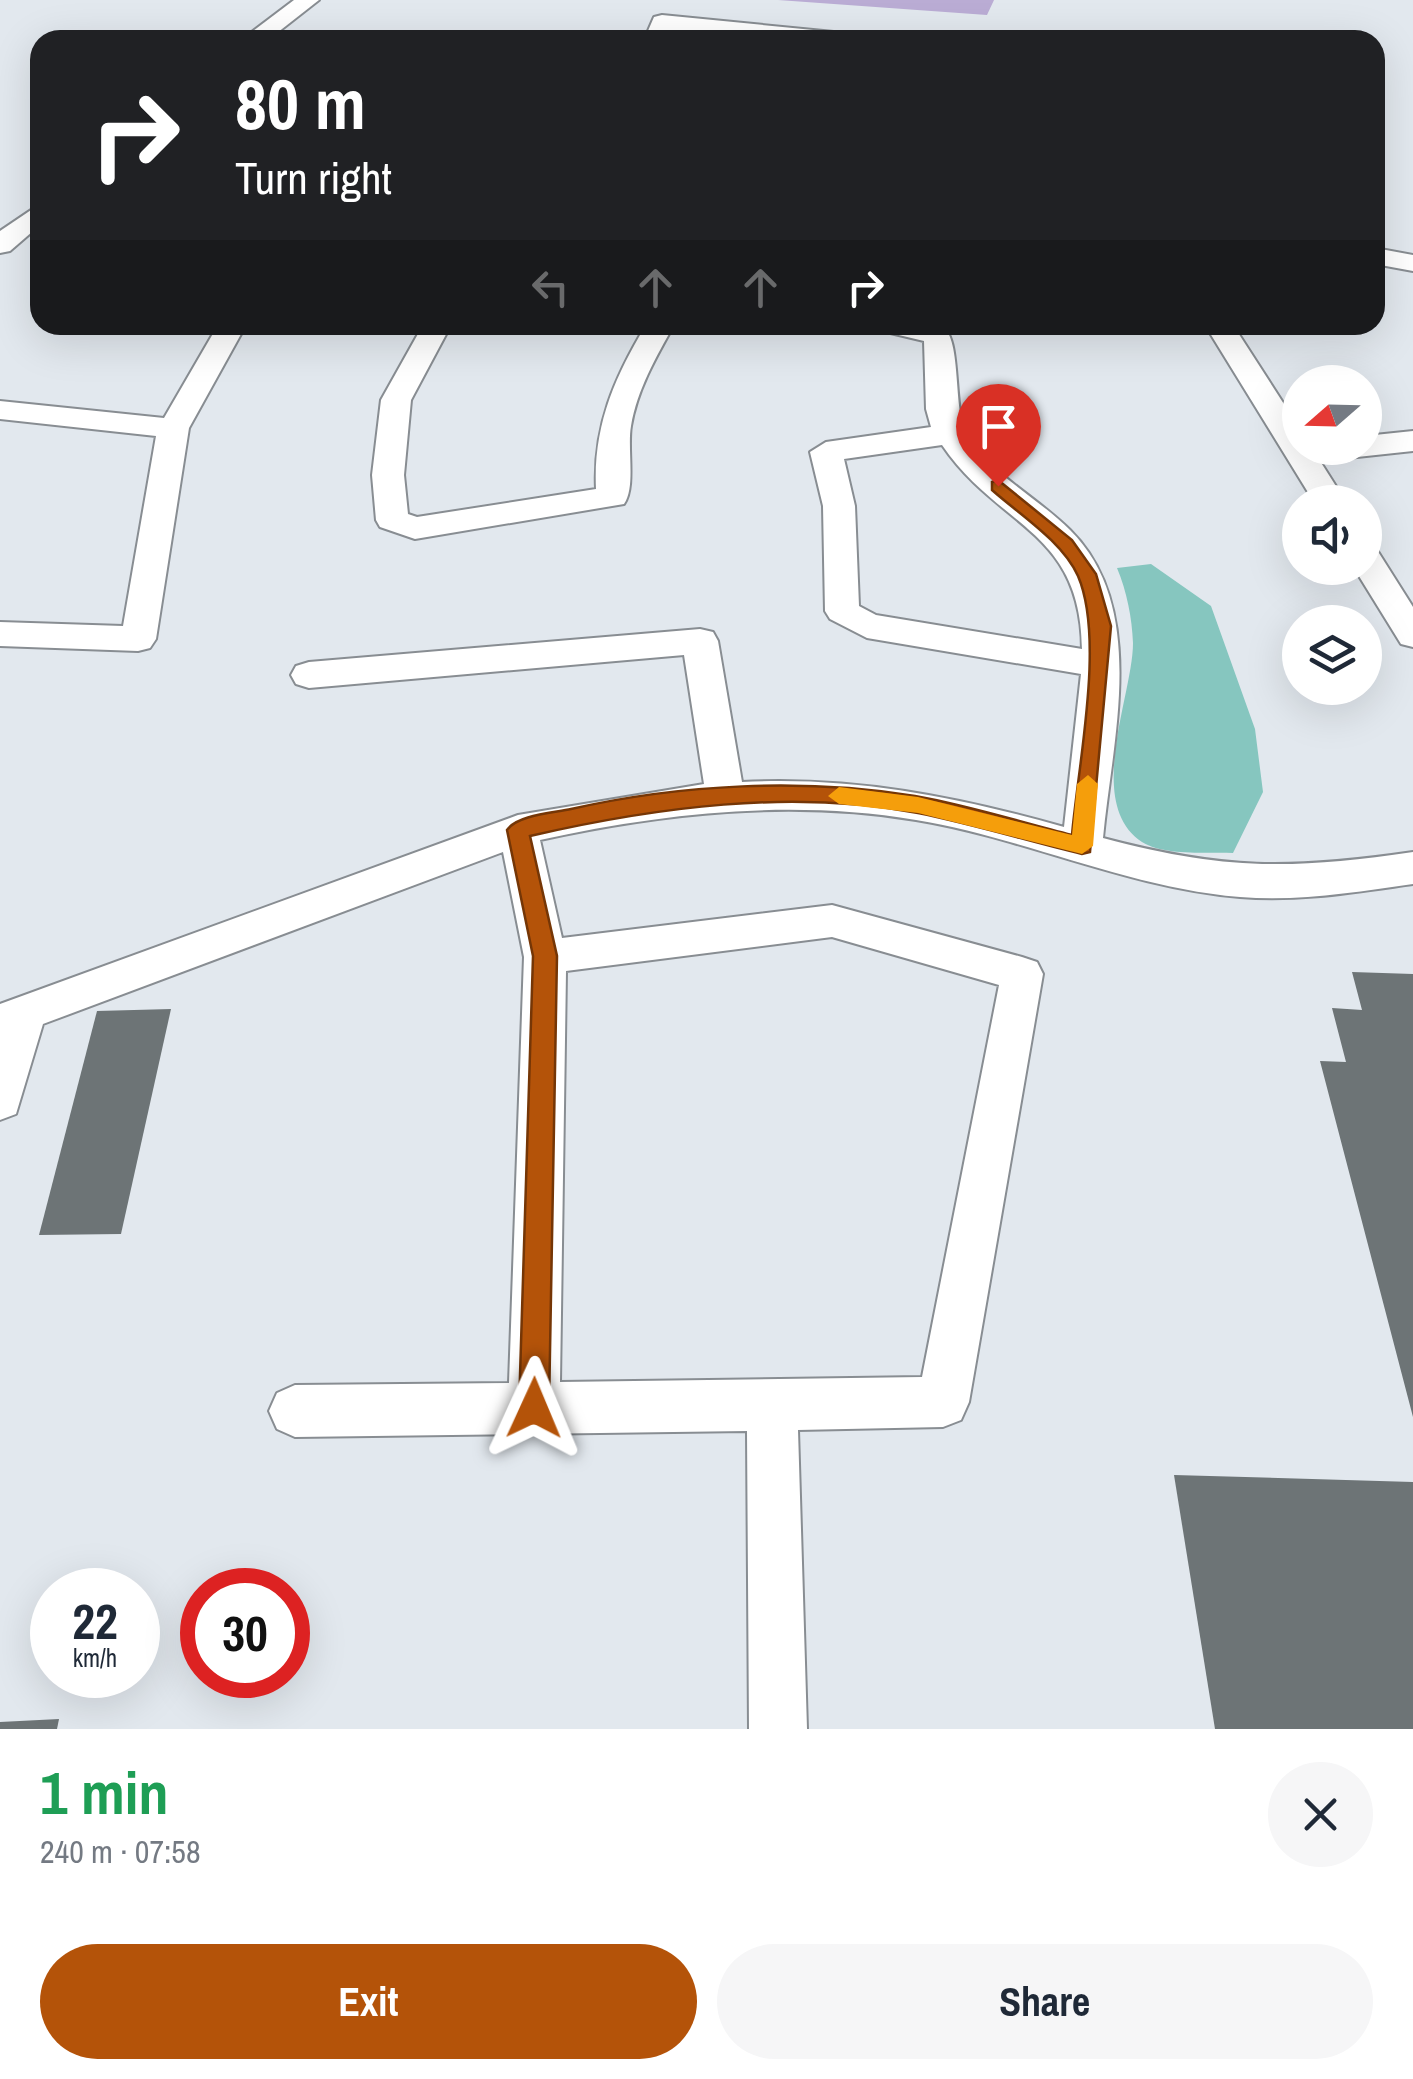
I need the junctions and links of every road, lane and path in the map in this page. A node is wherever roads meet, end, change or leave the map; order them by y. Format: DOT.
graph roads {
  1 [pos="308,0"];
  2 [pos="267,30"];
  3 [pos="659,30"];
  4 [pos="723,30"];
  5 [pos="30,220"];
  6 [pos="0,245"];
  7 [pos="1385,258"];
  8 [pos="1413,263"];
  9 [pos="226,335"];
  10 [pos="432,335"];
  11 [pos="654,335"];
  12 [pos="934,335"];
  13 [pos="1224,335"];
  14 [pos="0,410"];
  15 [pos="1282,427"];
  16 [pos="173,428"];
  17 [pos="950,434"];
  18 [pos="1413,441"];
  19 [pos="1382,444"];
  20 [pos="1382,585"];
  21 [pos="0,634"];
  22 [pos="1413,635"];
  23 [pos="1098,664"];
  24 [pos="310,675"];
  25 [pos="725,796"];
  26 [pos="518,830"];
  27 [pos="1082,846"];
  28 [pos="1413,868"];
  29 [pos="545,956"];
  30 [pos="12,1017"];
  31 [pos="0,1100"];
  32 [pos="772,1405"];
  33 [pos="534,1408"];
  34 [pos="295,1411"];
  35 [pos="778,1729"];
  1 -- 2 [label="street"];
  3 -- 4 [label="street"];
  5 -- 6 [label="street"];
  7 -- 8 [label="street"];
  9 -- 16 [label="street"];
  10 -- 11 [label="street"];
  12 -- 17 [label="street"];
  13 -- 15 [label="street"];
  14 -- 16 [label="street"];
  16 -- 21 [label="street"];
  17 -- 23 [label="street"];
  17 -- 23 [label="street"];
  18 -- 19 [label="street"];
  20 -- 22 [label="street"];
  23 -- 27 [label="street"];
  24 -- 25 [label="street"];
  25 -- 26 [label="street"];
  25 -- 27 [label="street"];
  26 -- 29 [label="street"];
  26 -- 30 [label="street"];
  27 -- 28 [label="street"];
  29 -- 32 [label="street"];
  29 -- 33 [label="street"];
  30 -- 31 [label="street"];
  32 -- 33 [label="street"];
  32 -- 35 [label="street"];
  33 -- 34 [label="street"];
}
